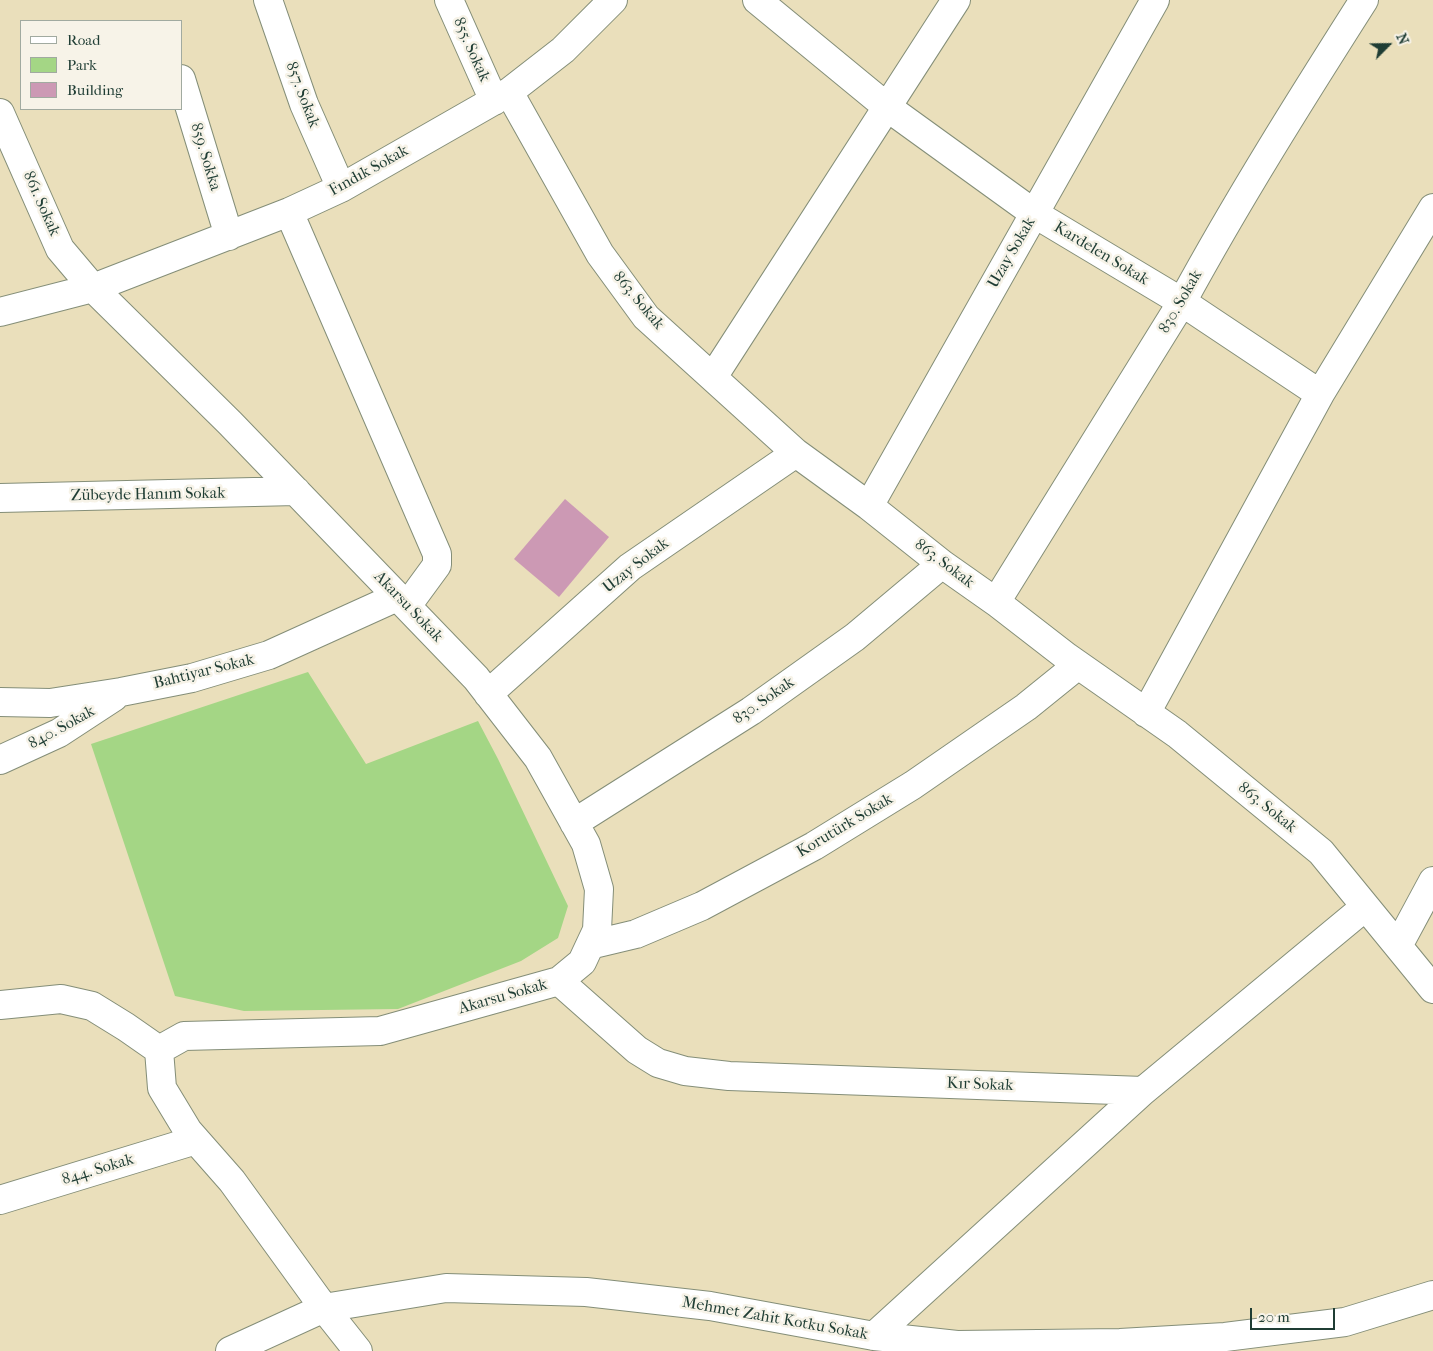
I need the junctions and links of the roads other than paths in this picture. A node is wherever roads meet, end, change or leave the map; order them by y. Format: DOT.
graph roads {
  1 [pos="268,0"];
  2 [pos="449,0"];
  3 [pos="613,0"];
  4 [pos="757,0"];
  5 [pos="956,0"];
  6 [pos="1155,0"];
  7 [pos="1364,0"];
  8 [pos="182,82"];
  9 [pos="501,96"];
  10 [pos="887,107"];
  11 [pos="0,113"];
  12 [pos="341,188"];
  13 [pos="1433,208"];
  14 [pos="289,212"];
  15 [pos="1035,214"];
  16 [pos="229,236"];
  17 [pos="93,288"];
  18 [pos="1182,302"];
  19 [pos="0,312"];
  20 [pos="712,377"];
  21 [pos="1320,394"];
  22 [pos="796,453"];
  23 [pos="296,491"];
  24 [pos="0,498"];
  25 [pos="869,506"];
  26 [pos="942,564"];
  27 [pos="402,602"];
  28 [pos="996,602"];
  29 [pos="1078,665"];
  30 [pos="121,692"];
  31 [pos="488,694"];
  32 [pos="0,702"];
  33 [pos="1146,712"];
  34 [pos="0,760"];
  35 [pos="574,823"];
  36 [pos="1433,881"];
  37 [pos="1365,907"];
  38 [pos="590,945"];
  39 [pos="1398,946"];
  40 [pos="559,982"];
  41 [pos="1433,989"];
  42 [pos="0,1005"];
  43 [pos="159,1050"];
  44 [pos="1143,1091"];
  45 [pos="196,1140"];
  46 [pos="0,1200"];
  47 [pos="1433,1294"];
  48 [pos="324,1308"];
  49 [pos="874,1336"];
  50 [pos="1234,1344"];
  51 [pos="940,1347"];
  52 [pos="1126,1347"];
  53 [pos="230,1351"];
  54 [pos="358,1351"];
  1 -- 12 [label="street, 857. Sokak"];
  2 -- 9 [label="street, 855. Sokak"];
  3 -- 9 [label="street, Fındık Sokak"];
  4 -- 10 [label="street, Kardelen Sokak"];
  5 -- 10 [label="street"];
  6 -- 15 [label="street, Uzay Sokak"];
  7 -- 18 [label="street, 830. Sokak"];
  8 -- 16 [label="street, 859. Sokka"];
  9 -- 12 [label="street, Fındık Sokak"];
  9 -- 20 [label="street, 863. Sokak"];
  10 -- 15 [label="street, Kardelen Sokak"];
  10 -- 20 [label="street"];
  11 -- 17 [label="street, 861. Sokak"];
  12 -- 14 [label="street, Fındık Sokak"];
  13 -- 21 [label="street"];
  14 -- 16 [label="street, Fındık Sokak"];
  14 -- 27 [label="street"];
  15 -- 18 [label="street, Kardelen Sokak"];
  15 -- 25 [label="street, Uzay Sokak"];
  16 -- 17 [label="street, Fındık Sokak"];
  17 -- 19 [label="street, Fındık Sokak"];
  17 -- 23 [label="street, Akarsu Sokak"];
  18 -- 21 [label="street, Kardelen Sokak"];
  18 -- 28 [label="street, 830. Sokak"];
  20 -- 22 [label="street, 863. Sokak"];
  21 -- 33 [label="street"];
  22 -- 25 [label="street, 863. Sokak"];
  22 -- 31 [label="street, Uzay Sokak"];
  23 -- 24 [label="street, Zübeyde Hanım Sokak"];
  23 -- 27 [label="street, Akarsu Sokak"];
  25 -- 26 [label="street, 863. Sokak"];
  26 -- 28 [label="street, 863. Sokak"];
  26 -- 35 [label="street, 830. Sokak"];
  27 -- 30 [label="street, Bahtiyar Sokak"];
  27 -- 31 [label="street, Akarsu Sokak"];
  28 -- 29 [label="street, 863. Sokak"];
  29 -- 33 [label="street, 863. Sokak"];
  29 -- 38 [label="street, Korutürk Sokak"];
  30 -- 32 [label="street, Bahtiyar Sokak"];
  30 -- 34 [label="street, 840. Sokak"];
  31 -- 35 [label="street, Akarsu Sokak"];
  33 -- 37 [label="street, 863. Sokak"];
  35 -- 38 [label="street, Akarsu Sokak"];
  36 -- 39 [label="street"];
  37 -- 39 [label="street, 863. Sokak"];
  37 -- 44 [label="street"];
  38 -- 40 [label="street, Akarsu Sokak"];
  39 -- 41 [label="street, 863. Sokak"];
  40 -- 43 [label="street, Akarsu Sokak"];
  40 -- 44 [label="street, Kır Sokak"];
  42 -- 43 [label="street"];
  43 -- 45 [label="street"];
  44 -- 49 [label="street"];
  45 -- 46 [label="street, 844. Sokak"];
  45 -- 48 [label="street"];
  47 -- 50 [label="street, Mehmet Zahit Kotku Sokak"];
  48 -- 49 [label="street, Mehmet Zahit Kotku Sokak"];
  48 -- 53 [label="street, Mehmet Zahit Kotku Sokak"];
  48 -- 54 [label="street"];
  49 -- 51 [label="street, Mehmet Zahit Kotku Sokak"];
  50 -- 52 [label="street, Mehmet Zahit Kotku Sokak"];
  51 -- 52 [label="street, Mehmet Zahit Kotku Sokak"];
}
